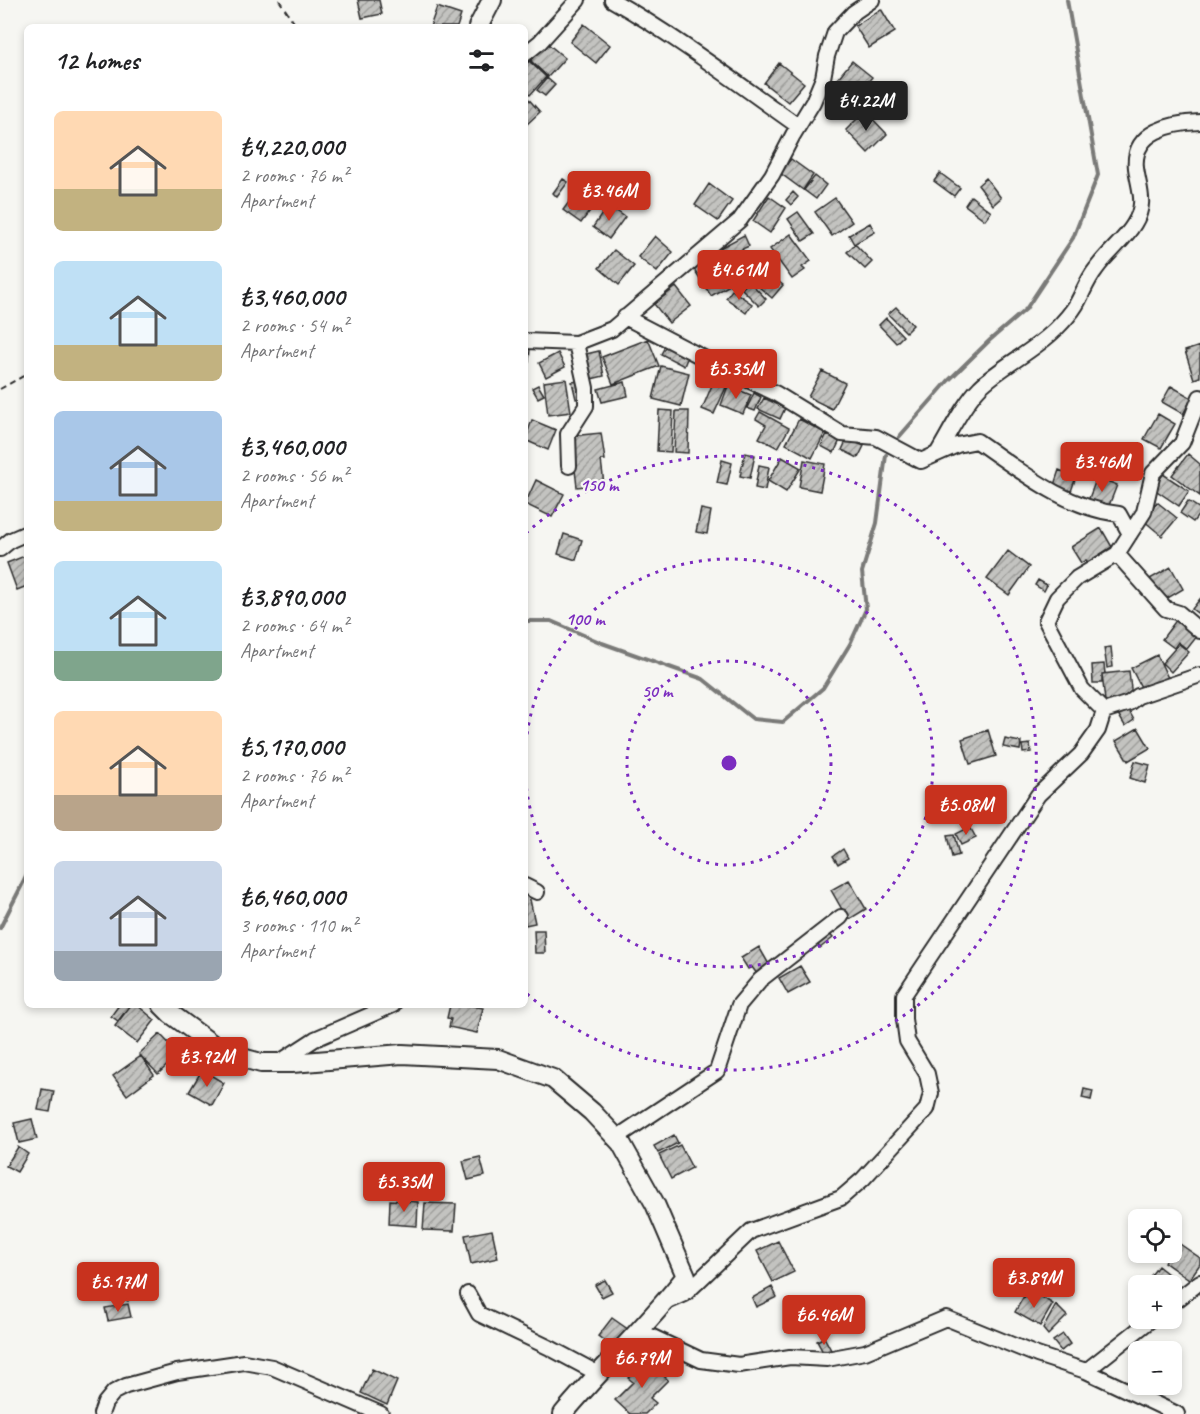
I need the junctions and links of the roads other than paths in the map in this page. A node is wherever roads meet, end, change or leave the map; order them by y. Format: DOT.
graph roads {
  1 [pos="492,0"];
  2 [pos="578,0"];
  3 [pos="612,0"];
  4 [pos="872,0"];
  5 [pos="480,24"];
  6 [pos="528,52"];
  7 [pos="1200,122"];
  8 [pos="798,126"];
  9 [pos="625,317"];
  10 [pos="528,340"];
  11 [pos="576,343"];
  12 [pos="1200,397"];
  13 [pos="938,452"];
  14 [pos="569,466"];
  15 [pos="24,534"];
  16 [pos="1130,534"];
  17 [pos="0,549"];
  18 [pos="1116,554"];
  19 [pos="1200,631"];
  20 [pos="1200,675"];
  21 [pos="1104,711"];
  22 [pos="841,917"];
  23 [pos="165,1008"];
  24 [pos="386,1008"];
  25 [pos="278,1063"];
  26 [pos="616,1138"];
  27 [pos="1200,1282"];
  28 [pos="468,1294"];
  29 [pos="1182,1296"];
  30 [pos="665,1303"];
  31 [pos="1139,1329"];
  32 [pos="640,1331"];
  33 [pos="1086,1371"];
  34 [pos="597,1373"];
  35 [pos="100,1414"];
  36 [pos="381,1414"];
  37 [pos="563,1414"];
  38 [pos="1177,1414"];
  1 -- 5 [label="street"];
  2 -- 6 [label="street"];
  3 -- 8 [label="street"];
  4 -- 8 [label="street"];
  7 -- 13 [label="street"];
  8 -- 9 [label="street"];
  9 -- 11 [label="street"];
  9 -- 13 [label="street"];
  10 -- 11 [label="street"];
  11 -- 14 [label="street"];
  12 -- 16 [label="street"];
  13 -- 16 [label="street"];
  15 -- 17 [label="street"];
  16 -- 18 [label="street"];
  18 -- 19 [label="street"];
  18 -- 21 [label="street"];
  20 -- 21 [label="street"];
  21 -- 30 [label="street"];
  22 -- 26 [label="street"];
  23 -- 25 [label="street"];
  24 -- 25 [label="street"];
  25 -- 26 [label="street"];
  26 -- 30 [label="street"];
  27 -- 29 [label="street"];
  28 -- 34 [label="street"];
  30 -- 32 [label="street"];
  31 -- 33 [label="street"];
  32 -- 33 [label="street"];
  32 -- 34 [label="street"];
  33 -- 38 [label="street"];
  34 -- 37 [label="street"];
  35 -- 36 [label="street"];
}
